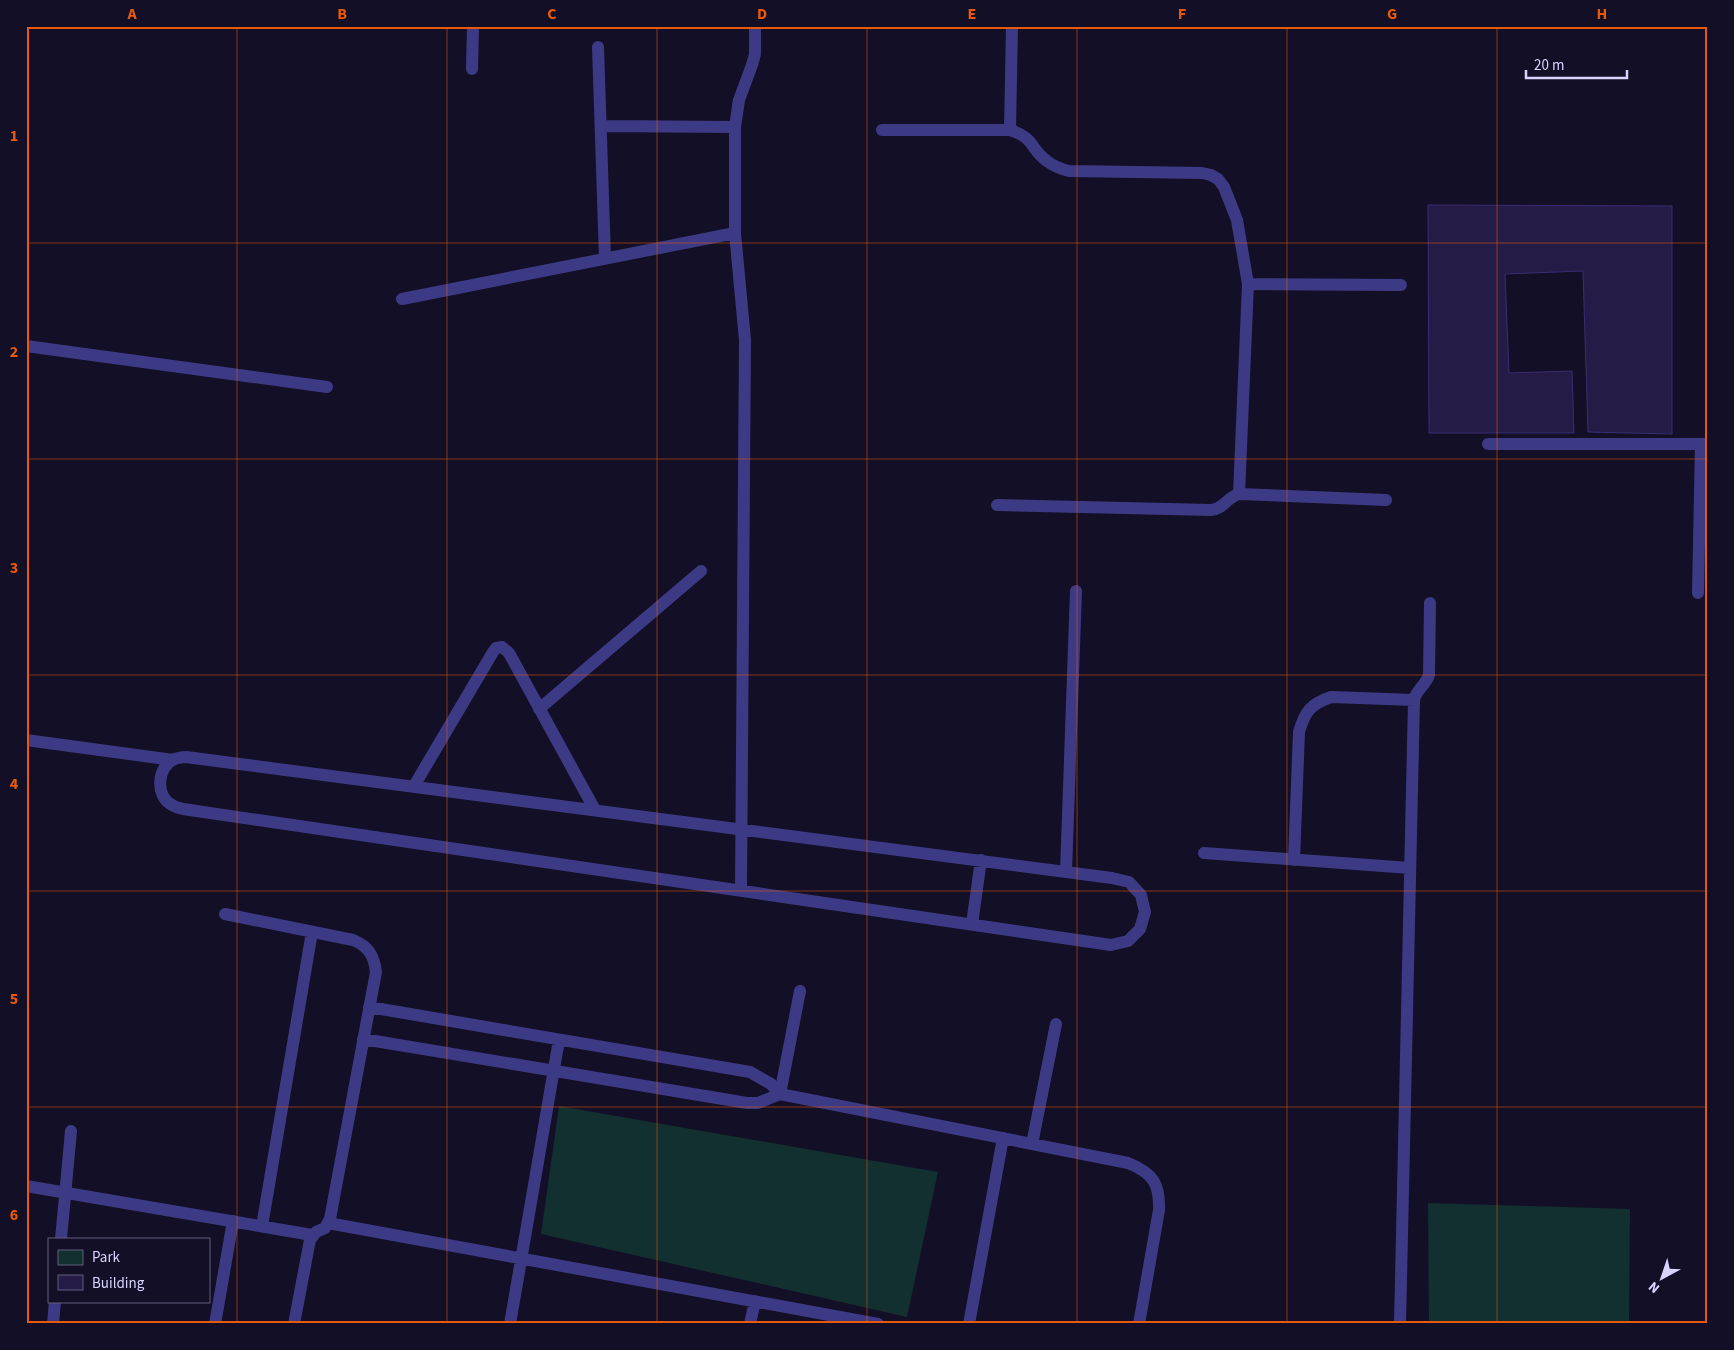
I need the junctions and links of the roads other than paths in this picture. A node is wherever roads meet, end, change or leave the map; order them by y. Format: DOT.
graph roads {
  1 [pos="473,26"];
  2 [pos="755,26"];
  3 [pos="1012,26"];
  4 [pos="598,47"];
  5 [pos="472,69"];
  6 [pos="601,126"];
  7 [pos="735,127"];
  8 [pos="882,130"];
  9 [pos="1010,130"];
  10 [pos="735,233"];
  11 [pos="605,258"];
  12 [pos="1248,284"];
  13 [pos="1401,285"];
  14 [pos="402,299"];
  15 [pos="26,346"];
  16 [pos="327,387"];
  17 [pos="1488,444"];
  18 [pos="1704,444"];
  19 [pos="1239,494"];
  20 [pos="1386,500"];
  21 [pos="997,505"];
  22 [pos="701,571"];
  23 [pos="1076,591"];
  24 [pos="1698,593"];
  25 [pos="1430,603"];
  26 [pos="1414,700"];
  27 [pos="539,709"];
  28 [pos="26,740"];
  29 [pos="173,760"];
  30 [pos="414,786"];
  31 [pos="595,810"];
  32 [pos="742,829"];
  33 [pos="1204,854"];
  34 [pos="981,860"];
  35 [pos="1294,860"];
  36 [pos="1410,868"];
  37 [pos="1066,872"];
  38 [pos="741,890"];
  39 [pos="225,914"];
  40 [pos="972,924"];
  41 [pos="312,932"];
  42 [pos="800,991"];
  43 [pos="369,1007"];
  44 [pos="1056,1024"];
  45 [pos="363,1039"];
  46 [pos="559,1040"];
  47 [pos="554,1071"];
  48 [pos="780,1094"];
  49 [pos="71,1130"];
  50 [pos="1003,1138"];
  51 [pos="1032,1144"];
  52 [pos="26,1186"];
  53 [pos="65,1193"];
  54 [pos="233,1221"];
  55 [pos="328,1223"];
  56 [pos="262,1226"];
  57 [pos="312,1235"];
  58 [pos="61,1238"];
  59 [pos="523,1258"];
  60 [pos="755,1301"];
  61 [pos="55,1302"];
  62 [pos="53,1324"];
  63 [pos="215,1324"];
  64 [pos="294,1324"];
  65 [pos="510,1324"];
  66 [pos="750,1324"];
  67 [pos="878,1324"];
  68 [pos="969,1324"];
  69 [pos="1139,1324"];
  70 [pos="1400,1324"];
  1 -- 5 [label="lane"];
  2 -- 7 [label="lane"];
  3 -- 9 [label="lane"];
  4 -- 6 [label="lane"];
  6 -- 7 [label="lane"];
  6 -- 11 [label="lane"];
  7 -- 10 [label="lane"];
  8 -- 9 [label="lane"];
  9 -- 12 [label="lane"];
  10 -- 11 [label="lane"];
  10 -- 32 [label="lane"];
  11 -- 14 [label="lane"];
  12 -- 13 [label="lane"];
  12 -- 19 [label="lane"];
  15 -- 16 [label="lane"];
  17 -- 18 [label="lane"];
  18 -- 24 [label="lane"];
  19 -- 20 [label="lane"];
  19 -- 21 [label="lane"];
  22 -- 27 [label="lane"];
  23 -- 37 [label="lane"];
  25 -- 26 [label="lane"];
  26 -- 35 [label="lane"];
  26 -- 36 [label="lane"];
  27 -- 30 [label="lane"];
  27 -- 31 [label="lane"];
  28 -- 29 [label="lane"];
  29 -- 30 [label="lane"];
  29 -- 38 [label="lane"];
  30 -- 31 [label="lane"];
  31 -- 32 [label="lane"];
  32 -- 34 [label="lane"];
  32 -- 38 [label="lane"];
  33 -- 35 [label="lane"];
  34 -- 37 [label="lane"];
  34 -- 40 [label="lane"];
  35 -- 36 [label="lane"];
  36 -- 70 [label="lane"];
  37 -- 40 [label="lane"];
  38 -- 40 [label="lane"];
  39 -- 41 [label="lane"];
  41 -- 43 [label="lane"];
  41 -- 56 [label="lane"];
  42 -- 48 [label="lane"];
  43 -- 45 [label="lane"];
  43 -- 46 [label="lane"];
  44 -- 51 [label="lane"];
  45 -- 47 [label="lane"];
  45 -- 55 [label="lane"];
  46 -- 47 [label="lane"];
  46 -- 48 [label="lane"];
  47 -- 48 [label="lane"];
  47 -- 59 [label="lane"];
  48 -- 50 [label="lane"];
  49 -- 53 [label="lane"];
  50 -- 51 [label="lane"];
  50 -- 68 [label="lane"];
  51 -- 69 [label="lane"];
  52 -- 53 [label="lane"];
  53 -- 54 [label="lane"];
  53 -- 58 [label="lane"];
  54 -- 56 [label="lane"];
  54 -- 63 [label="lane"];
  55 -- 57 [label="lane"];
  55 -- 59 [label="lane"];
  56 -- 57 [label="lane"];
  57 -- 64 [label="lane"];
  59 -- 60 [label="lane"];
  59 -- 65 [label="lane"];
  60 -- 66 [label="lane"];
  60 -- 67 [label="lane"];
  61 -- 62 [label="lane"];
}
